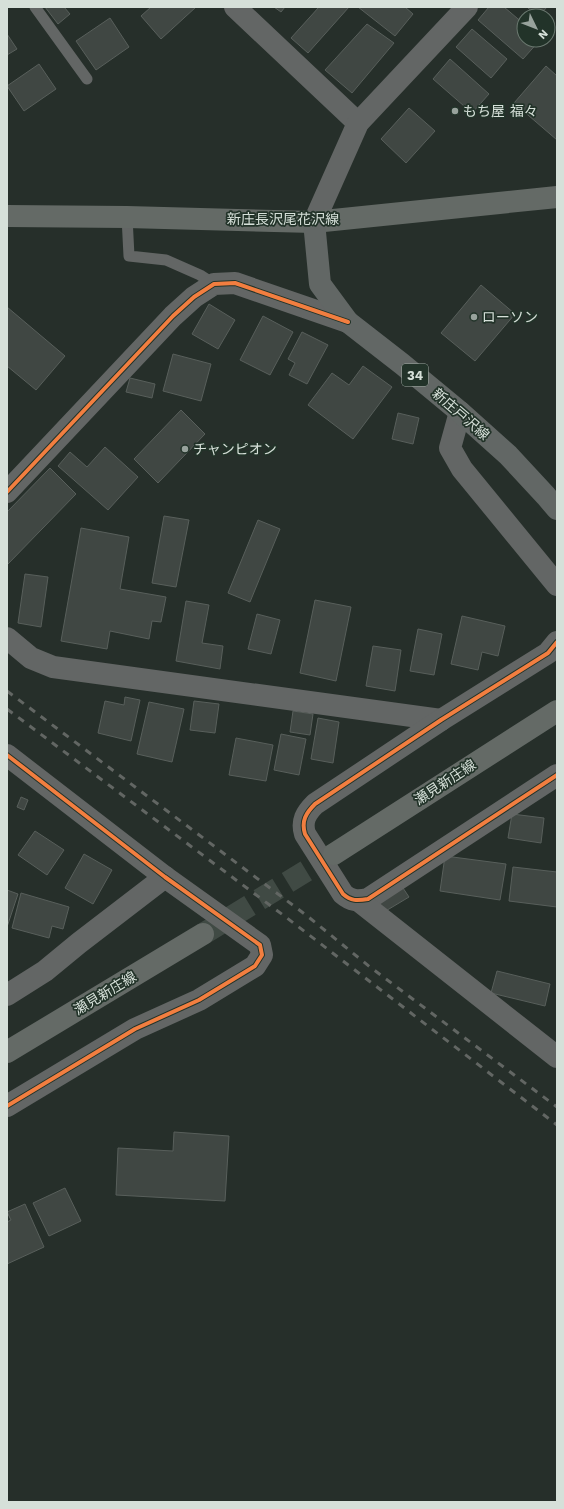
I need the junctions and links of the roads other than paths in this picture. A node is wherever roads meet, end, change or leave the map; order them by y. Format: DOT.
graph roads {
  1 [pos="35,7"];
  2 [pos="236,7"];
  3 [pos="467,7"];
  4 [pos="87,79"];
  5 [pos="358,123"];
  6 [pos="557,197"];
  7 [pos="7,216"];
  8 [pos="127,217"];
  9 [pos="314,222"];
  10 [pos="214,284"];
  11 [pos="348,322"];
  12 [pos="460,412"];
  13 [pos="7,492"];
  14 [pos="557,510"];
  15 [pos="557,585"];
  16 [pos="7,638"];
  17 [pos="557,642"];
  18 [pos="557,711"];
  19 [pos="441,720"];
  20 [pos="7,755"];
  21 [pos="557,776"];
  22 [pos="334,854"];
  23 [pos="165,877"];
  24 [pos="359,901"];
  25 [pos="203,934"];
  26 [pos="7,995"];
  27 [pos="7,1052"];
  28 [pos="557,1057"];
  29 [pos="7,1106"];
  1 -- 4 [label="lane"];
  2 -- 5 [label="street"];
  3 -- 5 [label="street"];
  5 -- 9 [label="street"];
  6 -- 9 [label="main road, 新庄長沢尾花沢線"];
  7 -- 8 [label="main road, 新庄長沢尾花沢線"];
  8 -- 9 [label="main road, 新庄長沢尾花沢線"];
  8 -- 10 [label="lane"];
  9 -- 11 [label="main road, 新庄戸沢線 / 34"];
  10 -- 11 [label="street"];
  10 -- 13 [label="street"];
  11 -- 12 [label="main road, 新庄戸沢線 / 34"];
  12 -- 14 [label="main road, 新庄戸沢線 / 34"];
  12 -- 15 [label="street"];
  16 -- 19 [label="street"];
  17 -- 19 [label="street"];
  18 -- 22 [label="main road, 瀬見新庄線"];
  19 -- 24 [label="street"];
  20 -- 23 [label="street"];
  21 -- 24 [label="street"];
  23 -- 26 [label="street"];
  23 -- 29 [label="street"];
  24 -- 28 [label="street"];
  25 -- 27 [label="main road, 瀬見新庄線"];
}
